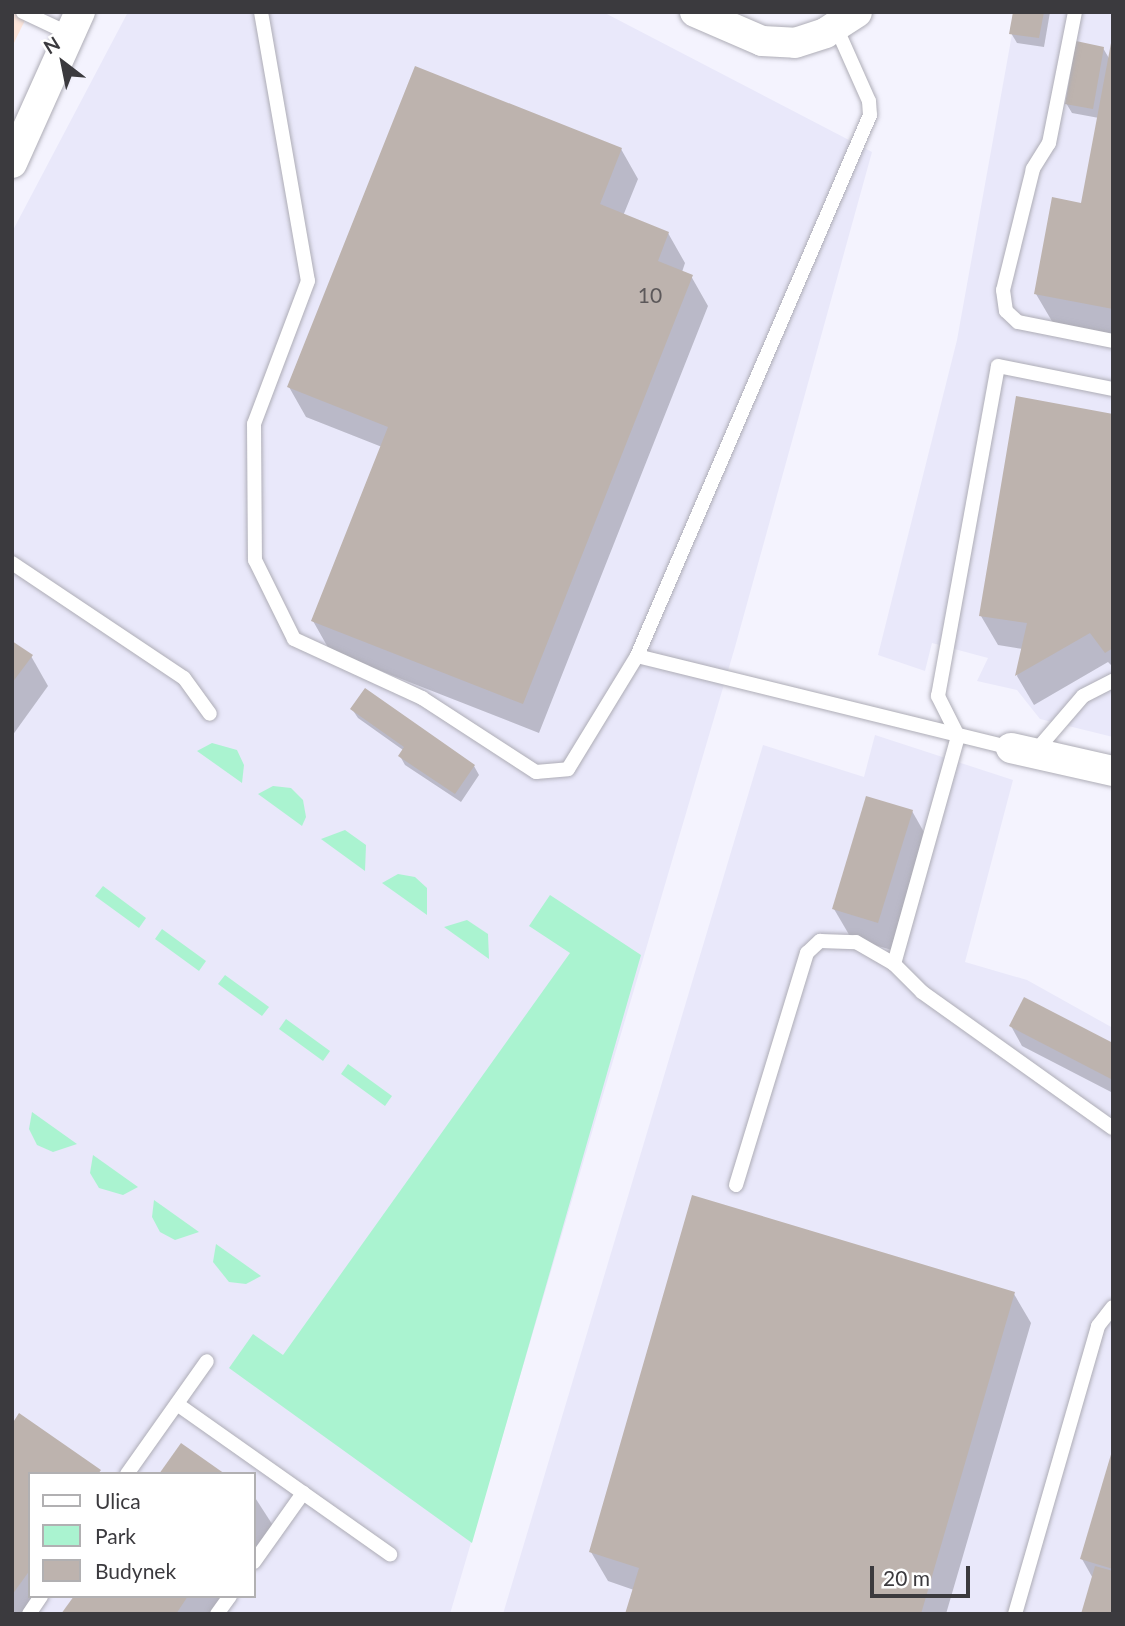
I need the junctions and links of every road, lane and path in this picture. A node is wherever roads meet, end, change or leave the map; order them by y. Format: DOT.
graph roads {
  1 [pos="23,12"];
  2 [pos="261,12"];
  3 [pos="695,12"];
  4 [pos="1075,12"];
  5 [pos="846,20"];
  6 [pos="75,23"];
  7 [pos="12,163"];
  8 [pos="1113,341"];
  9 [pos="1113,389"];
  10 [pos="12,563"];
  11 [pos="637,656"];
  12 [pos="1113,681"];
  13 [pos="210,713"];
  14 [pos="958,736"];
  15 [pos="1023,751"];
  16 [pos="1113,771"];
  17 [pos="894,964"];
  18 [pos="1113,1128"];
  19 [pos="736,1185"];
  20 [pos="1113,1307"];
  21 [pos="207,1361"];
  22 [pos="177,1404"];
  23 [pos="128,1472"];
  24 [pos="303,1493"];
  25 [pos="390,1554"];
  26 [pos="256,1559"];
  27 [pos="40,1598"];
  28 [pos="229,1598"];
  29 [pos="29,1614"];
  30 [pos="217,1614"];
  31 [pos="1015,1614"];
  1 -- 6 [label="lane"];
  2 -- 11 [label="lane"];
  3 -- 5 [label="street"];
  4 -- 8 [label="lane"];
  5 -- 11 [label="lane"];
  6 -- 7 [label="street"];
  9 -- 14 [label="lane"];
  10 -- 13 [label="lane"];
  11 -- 14 [label="lane"];
  12 -- 15 [label="lane"];
  14 -- 15 [label="lane"];
  14 -- 17 [label="lane"];
  15 -- 16 [label="street"];
  17 -- 18 [label="lane"];
  17 -- 19 [label="lane"];
  20 -- 31 [label="lane"];
  21 -- 22 [label="lane"];
  22 -- 23 [label="lane"];
  22 -- 24 [label="lane"];
  24 -- 25 [label="lane"];
  24 -- 26 [label="lane"];
  27 -- 29 [label="lane"];
  28 -- 30 [label="lane"];
}
